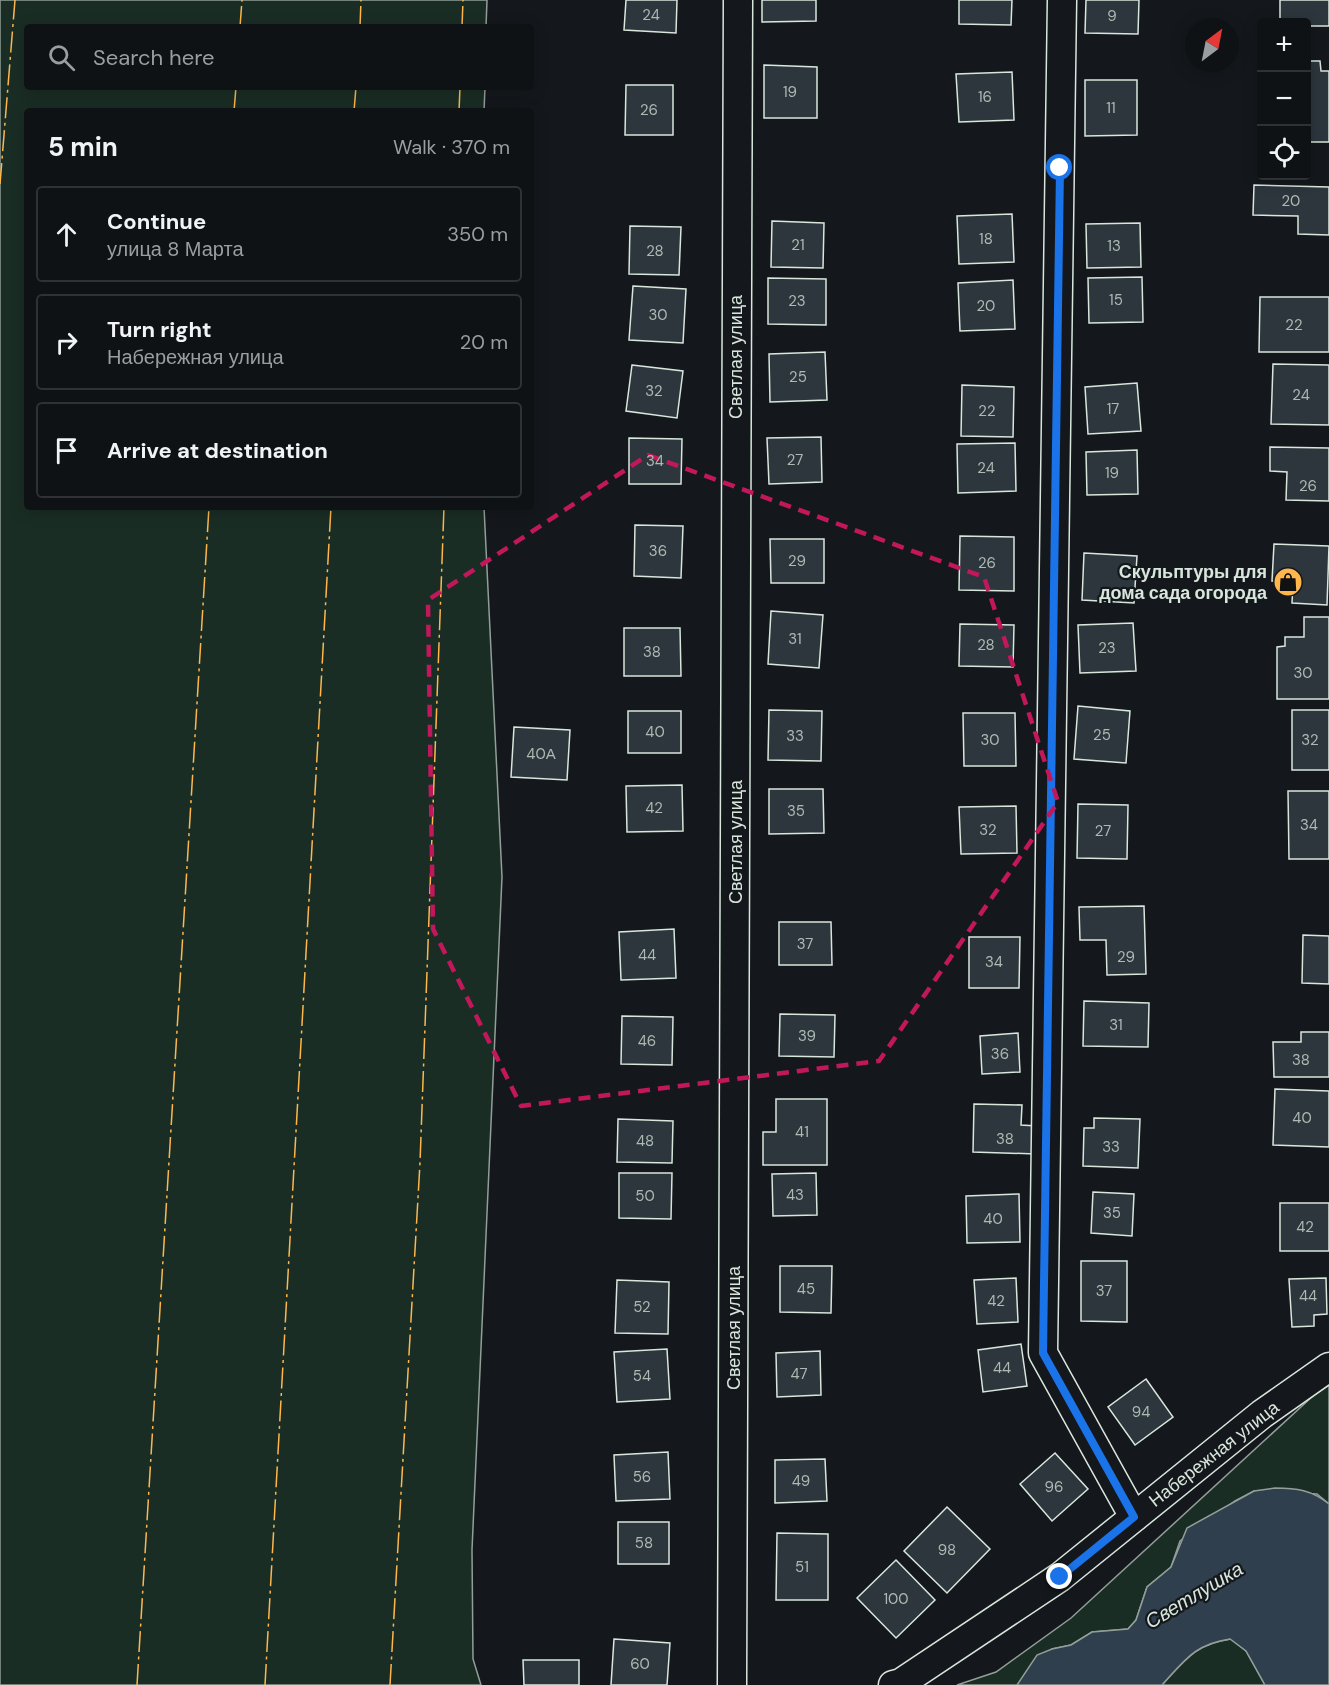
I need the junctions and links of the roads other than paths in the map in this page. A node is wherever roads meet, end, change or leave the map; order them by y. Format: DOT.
graph roads {
  1 [pos="738,0"];
  2 [pos="1062,0"];
  3 [pos="1329,1368"];
  4 [pos="1134,1517"];
  5 [pos="732,1685"];
  6 [pos="893,1685"];
  1 -- 5 [label="street, Светлая улица"];
  2 -- 4 [label="street"];
  3 -- 4 [label="street, Набережная улица"];
  4 -- 6 [label="street, Набережная улица"];
}
